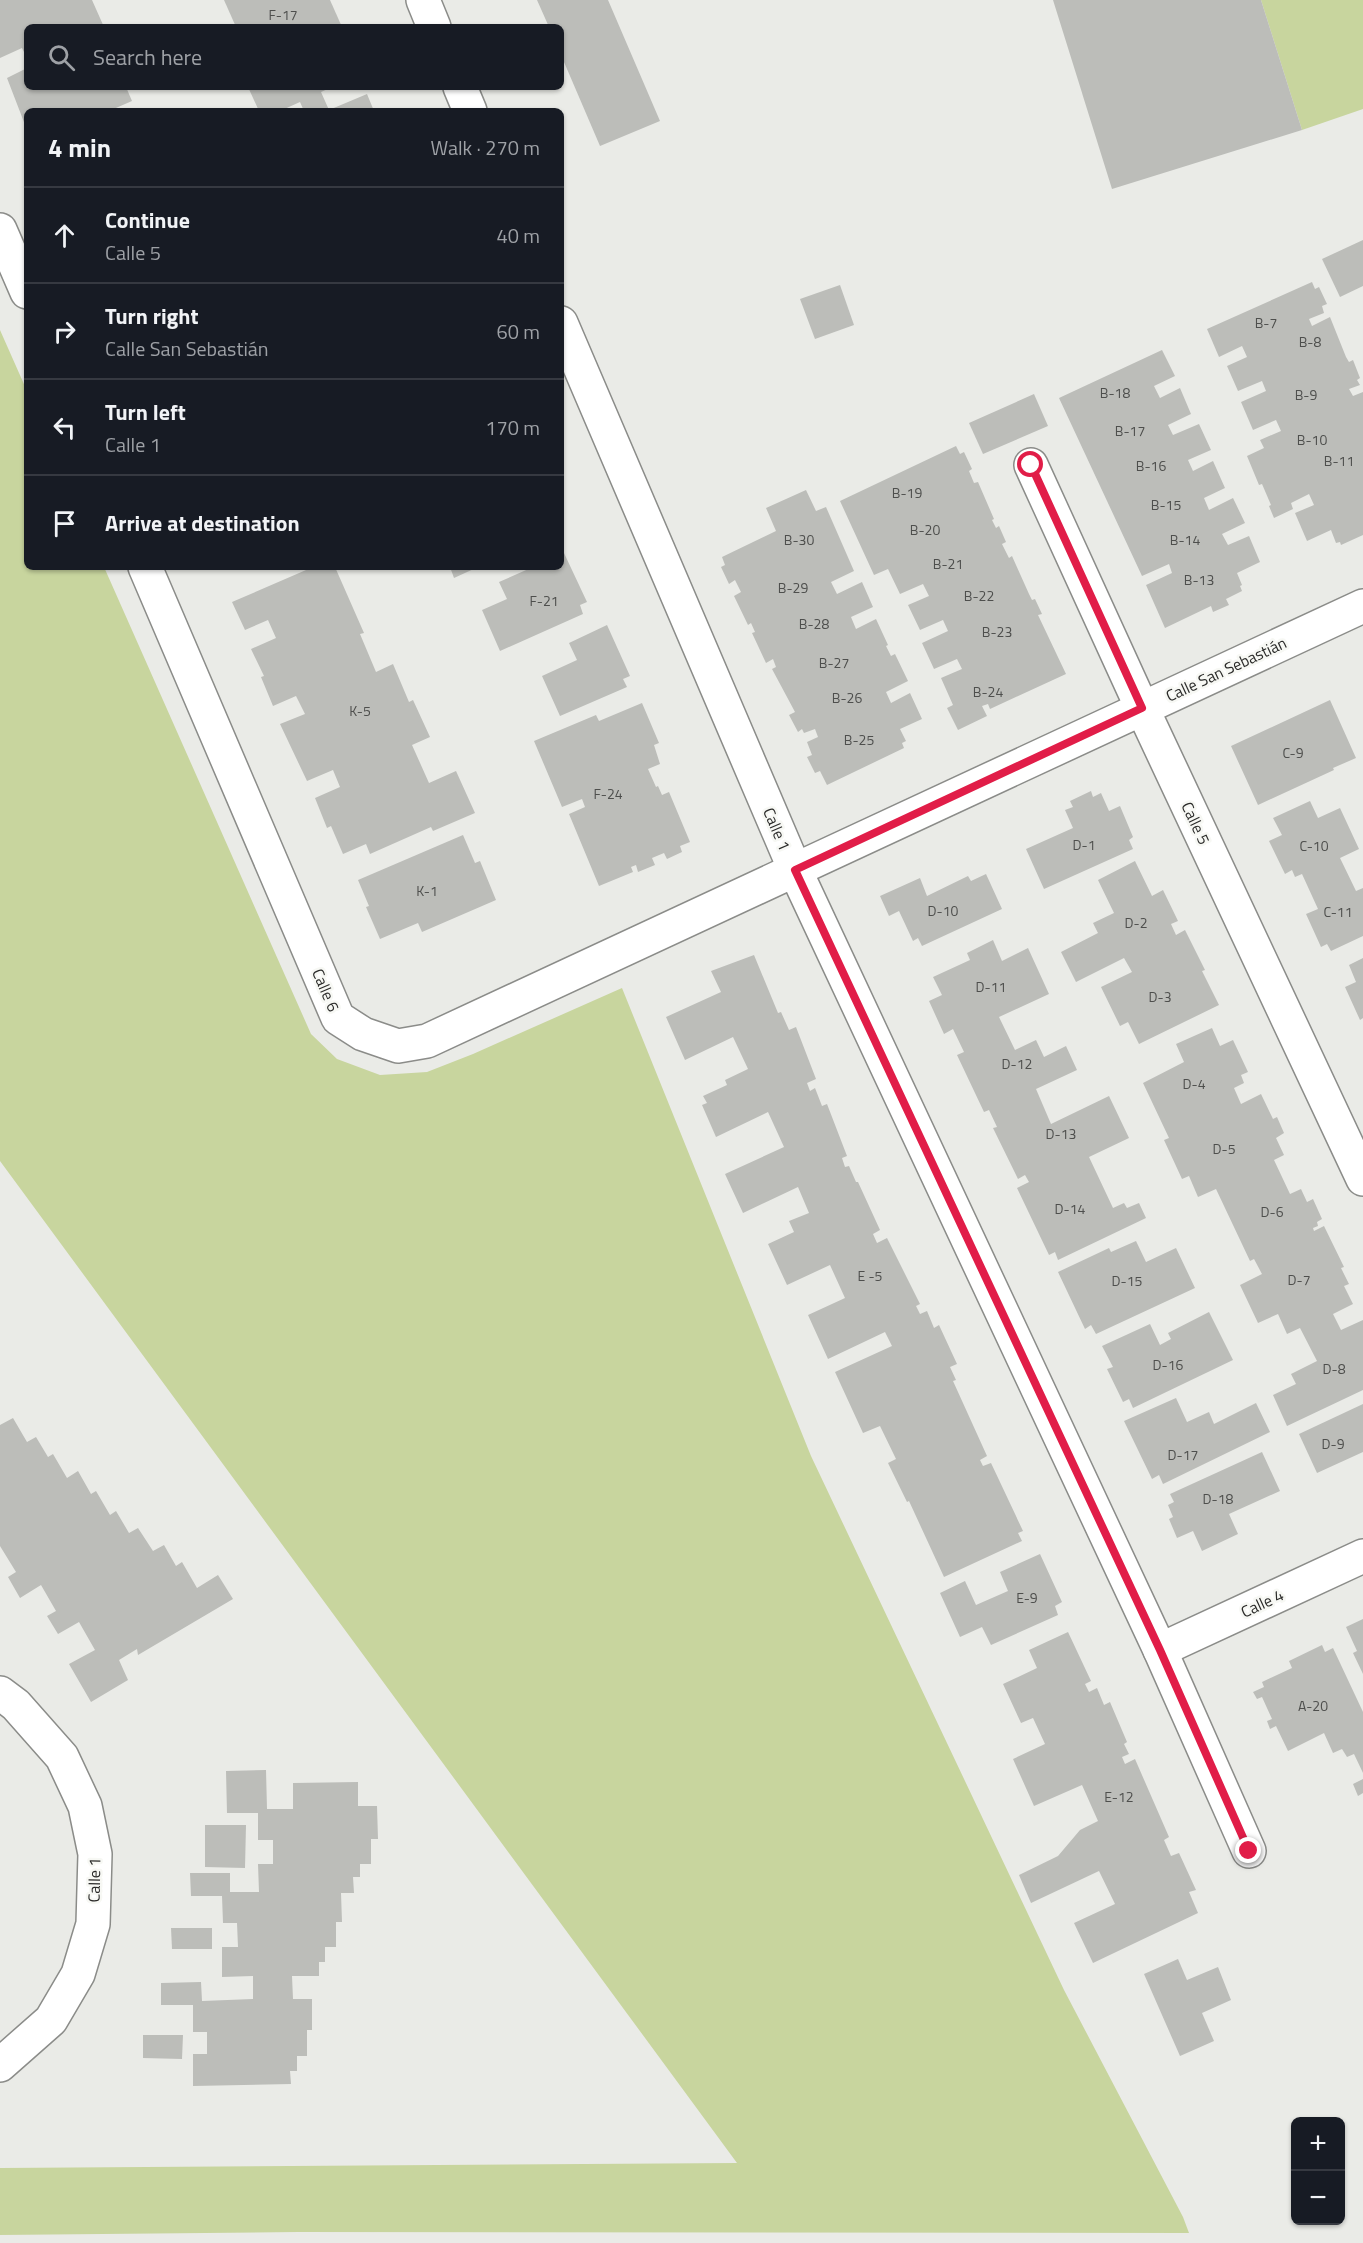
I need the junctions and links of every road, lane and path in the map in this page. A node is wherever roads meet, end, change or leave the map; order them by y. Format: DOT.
graph roads {
  1 [pos="423,0"];
  2 [pos="433,24"];
  3 [pos="461,90"];
  4 [pos="469,108"];
  5 [pos="0,230"];
  6 [pos="24,285"];
  7 [pos="564,330"];
  8 [pos="1031,465"];
  9 [pos="146,570"];
  10 [pos="1363,606"];
  11 [pos="1142,708"];
  12 [pos="795,870"];
  13 [pos="1363,1179"];
  14 [pos="1363,1556"];
  15 [pos="1160,1650"];
  16 [pos="0,1693"];
  17 [pos="1249,1851"];
  18 [pos="0,2065"];
  1 -- 2 [label="street"];
  3 -- 4 [label="street"];
  5 -- 6 [label="street"];
  7 -- 12 [label="street, Calle 1"];
  8 -- 11 [label="street, Calle 5"];
  9 -- 12 [label="street, Calle 6"];
  10 -- 11 [label="street, Calle San Sebastián"];
  11 -- 12 [label="street, Calle San Sebastián"];
  11 -- 13 [label="street, Calle 5"];
  12 -- 15 [label="street, Calle 1"];
  14 -- 15 [label="street, Calle 4"];
  15 -- 17 [label="street, Calle 1"];
  16 -- 18 [label="street, Calle 1"];
}
